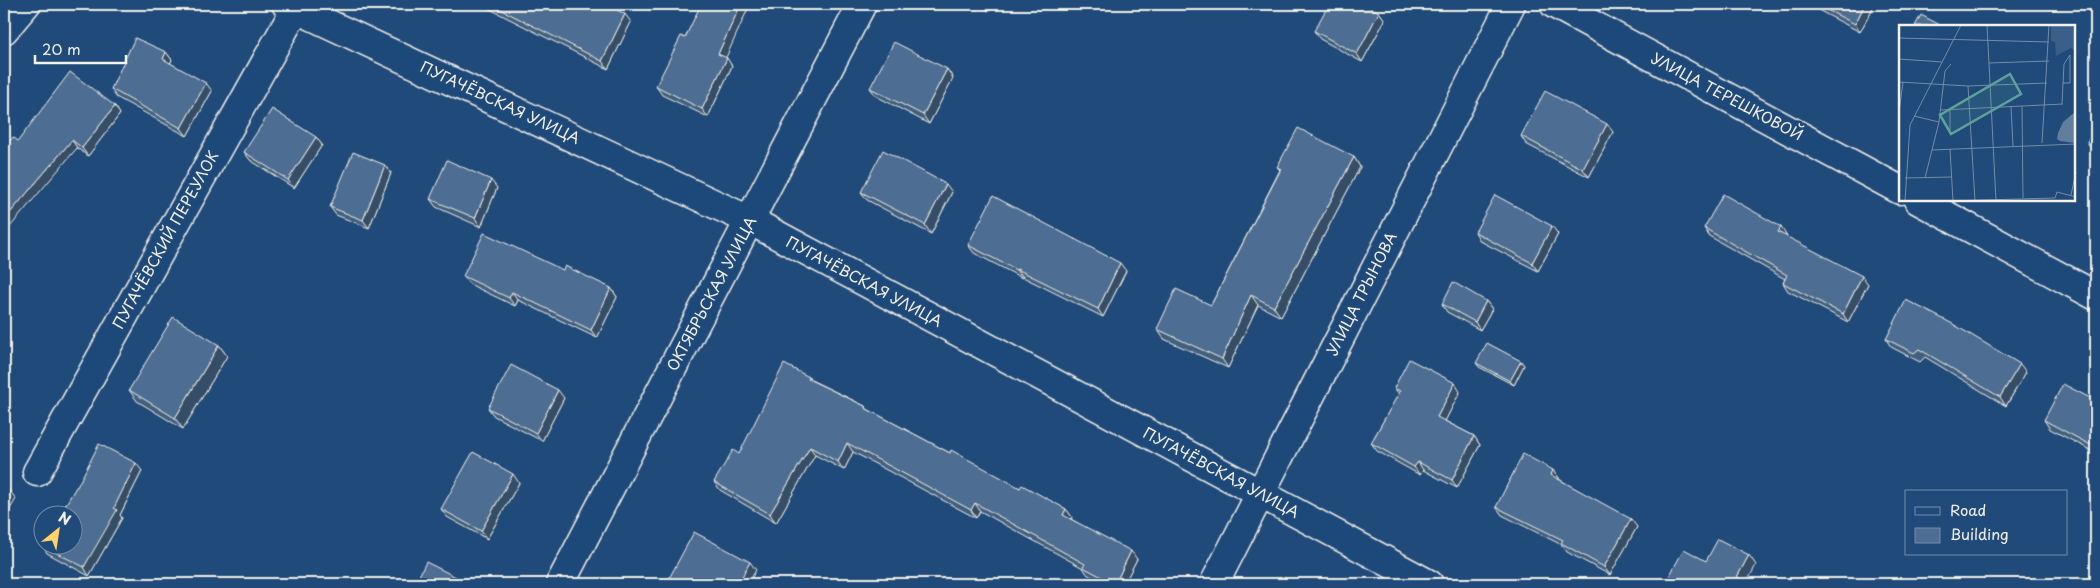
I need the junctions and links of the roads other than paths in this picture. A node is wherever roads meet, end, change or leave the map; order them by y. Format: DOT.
graph roads {
  1 [pos="26,4"];
  2 [pos="862,4"];
  3 [pos="1511,4"];
  4 [pos="1554,4"];
  5 [pos="291,6"];
  6 [pos="4,30"];
  7 [pos="1899,189"];
  8 [pos="1920,201"];
  9 [pos="751,221"];
  10 [pos="2096,296"];
  11 [pos="37,472"];
  12 [pos="1260,494"];
  13 [pos="560,584"];
  14 [pos="1214,584"];
  15 [pos="1429,584"];
  1 -- 6 [label="street"];
  2 -- 9 [label="street, ОКТЯБРЬСКАЯ УЛИЦА"];
  3 -- 12 [label="street, УЛИЦА ТРЫНОВА"];
  4 -- 7 [label="street, УЛИЦА ТЕРЕШКОВОЙ"];
  5 -- 9 [label="street, ПУГАЧЁВСКАЯ УЛИЦА"];
  5 -- 11 [label="street, ПУГАЧЁВСКИЙ ПЕРЕУЛОК"];
  8 -- 10 [label="street"];
  9 -- 12 [label="street, ПУГАЧЁВСКАЯ УЛИЦА"];
  9 -- 13 [label="street, ОКТЯБРЬСКАЯ УЛИЦА"];
  12 -- 14 [label="street, УЛИЦА ТРЫНОВА"];
  12 -- 15 [label="street, ПУГАЧЁВСКАЯ УЛИЦА"];
}
